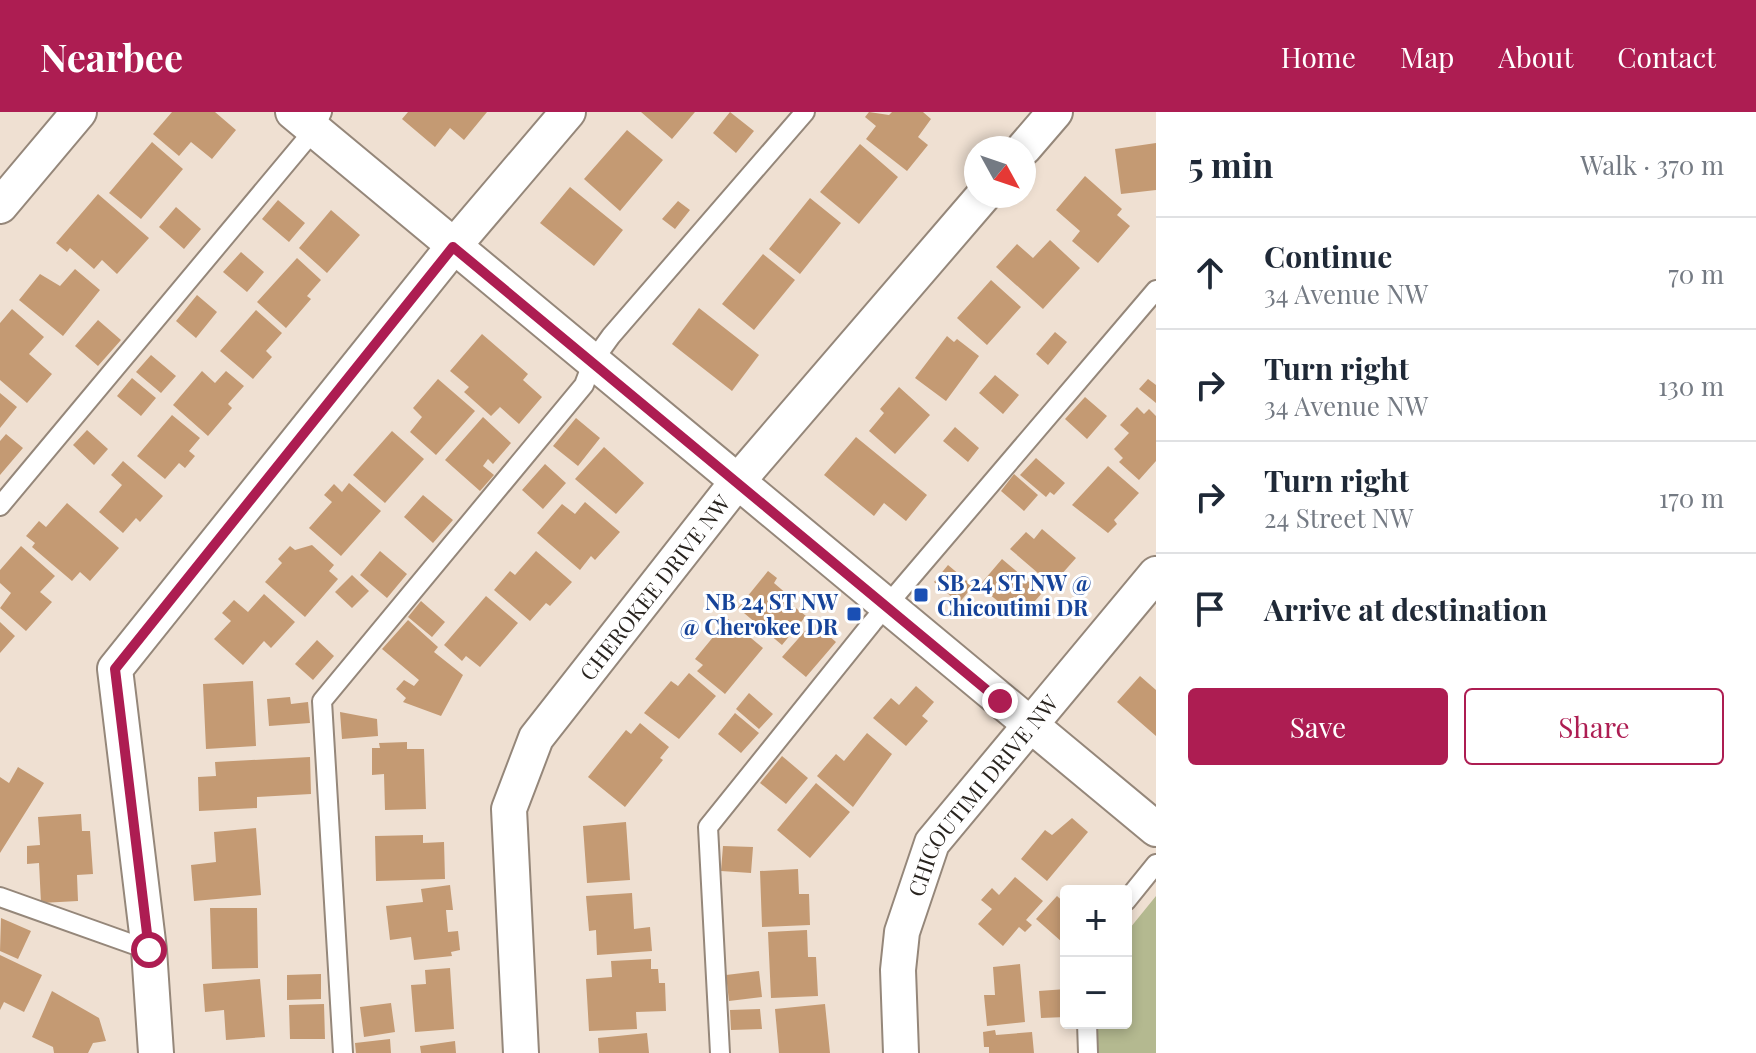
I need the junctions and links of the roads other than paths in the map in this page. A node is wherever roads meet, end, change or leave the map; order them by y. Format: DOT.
graph roads {
  1 [pos="79,112"];
  2 [pos="568,112"];
  3 [pos="805,112"];
  4 [pos="1055,112"];
  5 [pos="310,118"];
  6 [pos="1034,136"];
  7 [pos="0,206"];
  8 [pos="973,208"];
  9 [pos="453,247"];
  10 [pos="1156,290"];
  11 [pos="593,361"];
  12 [pos="737,482"];
  13 [pos="0,506"];
  14 [pos="1156,574"];
  15 [pos="887,606"];
  16 [pos="1030,725"];
  17 [pos="1156,829"];
  18 [pos="1156,864"];
  19 [pos="1132,894"];
  20 [pos="0,897"];
  21 [pos="149,950"];
  22 [pos="1087,1029"];
  23 [pos="156,1053"];
  24 [pos="343,1053"];
  25 [pos="521,1053"];
  26 [pos="720,1053"];
  27 [pos="901,1053"];
  28 [pos="1088,1053"];
  1 -- 7 [label="street"];
  2 -- 9 [label="street"];
  3 -- 11 [label="lane"];
  4 -- 6 [label="street"];
  5 -- 9 [label="street"];
  5 -- 13 [label="lane"];
  8 -- 12 [label="street, CHEROKEE DRIVE NW"];
  9 -- 11 [label="street"];
  9 -- 21 [label="street"];
  10 -- 15 [label="lane"];
  11 -- 12 [label="street"];
  11 -- 24 [label="lane"];
  12 -- 15 [label="street"];
  12 -- 25 [label="street, CHEROKEE DRIVE NW"];
  14 -- 16 [label="street, CHICOUTIMI DRIVE NW"];
  15 -- 16 [label="street"];
  15 -- 26 [label="lane"];
  16 -- 17 [label="street"];
  16 -- 27 [label="street, CHICOUTIMI DRIVE NW"];
  18 -- 19 [label="lane"];
  20 -- 21 [label="lane"];
  21 -- 23 [label="street"];
  22 -- 28 [label="lane"];
}
